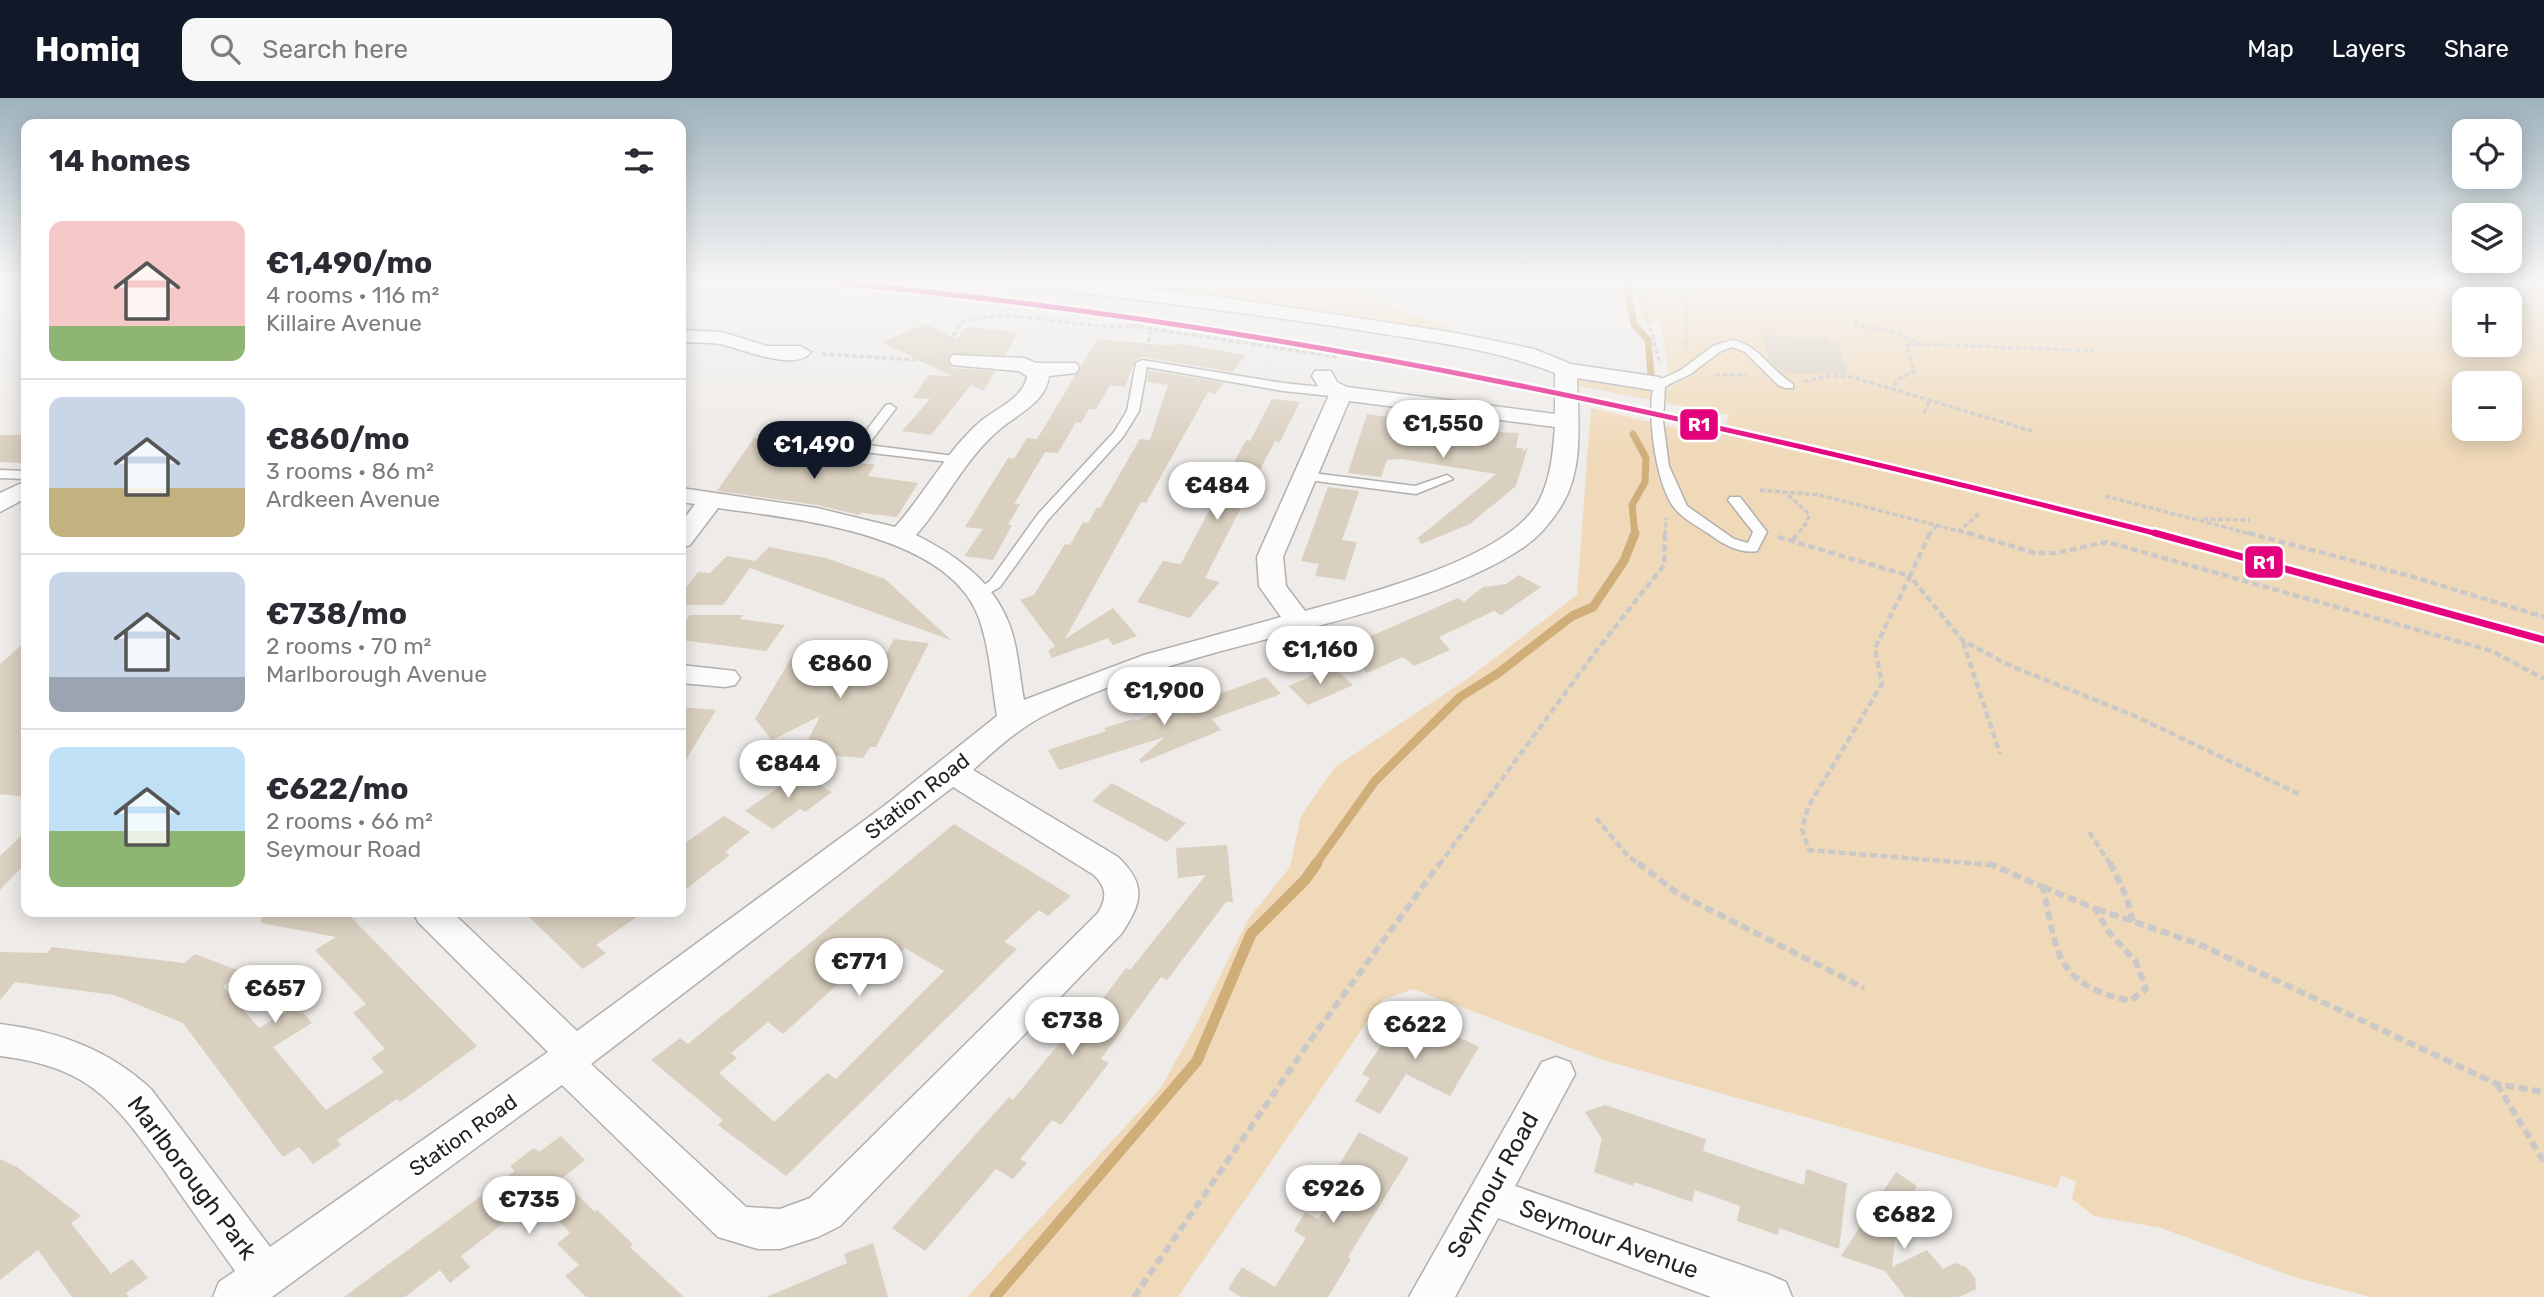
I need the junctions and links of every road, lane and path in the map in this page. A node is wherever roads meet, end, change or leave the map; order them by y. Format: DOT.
graph roads {
  1 [pos="722,339"];
  2 [pos="955,339"];
  3 [pos="1233,339"];
  4 [pos="1460,339"];
  5 [pos="1654,339"];
  6 [pos="1686,339"];
  7 [pos="1908,339"];
  8 [pos="1918,344"];
  9 [pos="950,351"];
  10 [pos="2098,351"];
  11 [pos="800,352"];
  12 [pos="1339,357"];
  13 [pos="1068,368"];
  14 [pos="1035,370"];
  15 [pos="1566,370"];
  16 [pos="1687,371"];
  17 [pos="1709,375"];
  18 [pos="1772,377"];
  19 [pos="1332,384"];
  20 [pos="1659,384"];
  21 [pos="1789,386"];
  22 [pos="1891,389"];
  23 [pos="1930,400"];
  24 [pos="890,408"];
  25 [pos="1924,413"];
  26 [pos="1566,422"];
  27 [pos="2032,431"];
  28 [pos="962,461"];
  29 [pos="0,474"];
  30 [pos="21,475"];
  31 [pos="1305,476"];
  32 [pos="1447,479"];
  33 [pos="1760,490"];
  34 [pos="21,491"];
  35 [pos="1787,494"];
  36 [pos="686,496"];
  37 [pos="2105,496"];
  38 [pos="1676,497"];
  39 [pos="712,499"];
  40 [pos="1735,500"];
  41 [pos="0,504"];
  42 [pos="1981,512"];
  43 [pos="2192,519"];
  44 [pos="2250,520"];
  45 [pos="1937,525"];
  46 [pos="1959,531"];
  47 [pos="1760,532"];
  48 [pos="686,533"];
  49 [pos="901,537"];
  50 [pos="1792,541"];
  51 [pos="1910,576"];
  52 [pos="979,593"];
  53 [pos="2544,617"];
  54 [pos="1297,620"];
  55 [pos="1963,641"];
  56 [pos="686,674"];
  57 [pos="725,678"];
  58 [pos="2544,679"];
  59 [pos="1013,720"];
  60 [pos="2000,754"];
  61 [pos="951,771"];
  62 [pos="2301,795"];
  63 [pos="1596,818"];
  64 [pos="2089,832"];
  65 [pos="2043,886"];
  66 [pos="2096,909"];
  67 [pos="435,917"];
  68 [pos="2133,921"];
  69 [pos="1864,988"];
  70 [pos="0,1040"];
  71 [pos="570,1059"];
  72 [pos="1556,1074"];
  73 [pos="2497,1084"];
  74 [pos="2544,1092"];
  75 [pos="2544,1162"];
  76 [pos="1487,1195"];
  77 [pos="250,1287"];
  78 [pos="1134,1297"];
  79 [pos="1431,1297"];
  80 [pos="1770,1297"];
  1 -- 11 [label="street"];
  2 -- 9 [label="path"];
  3 -- 12 [label="path"];
  4 -- 15 [label="street"];
  5 -- 20 [label="path"];
  6 -- 16 [label="path"];
  7 -- 8 [label="path"];
  8 -- 10 [label="path"];
  8 -- 22 [label="path"];
  9 -- 11 [label="path"];
  9 -- 14 [label="street"];
  13 -- 14 [label="street"];
  14 -- 28 [label="street"];
  15 -- 20 [label="street"];
  15 -- 26 [label="street, Station Road"];
  16 -- 18 [label="lane"];
  16 -- 20 [label="lane"];
  17 -- 18 [label="path"];
  18 -- 21 [label="lane"];
  19 -- 26 [label="street"];
  19 -- 31 [label="street"];
  19 -- 52 [label="lane"];
  20 -- 38 [label="lane"];
  21 -- 22 [label="path"];
  22 -- 23 [label="path"];
  23 -- 25 [label="path"];
  23 -- 27 [label="path"];
  24 -- 28 [label="lane"];
  26 -- 54 [label="street, Station Road"];
  28 -- 49 [label="street"];
  29 -- 30 [label="lane"];
  31 -- 32 [label="lane"];
  31 -- 54 [label="street"];
  33 -- 35 [label="path"];
  34 -- 41 [label="street"];
  35 -- 45 [label="path"];
  35 -- 50 [label="path"];
  36 -- 39 [label="street"];
  37 -- 43 [label="path"];
  38 -- 47 [label="lane"];
  38 -- 78 [label="path"];
  39 -- 48 [label="street"];
  39 -- 49 [label="street"];
  40 -- 47 [label="lane"];
  42 -- 46 [label="path"];
  43 -- 44 [label="path"];
  43 -- 53 [label="path"];
  45 -- 46 [label="path"];
  45 -- 51 [label="path"];
  46 -- 58 [label="path"];
  47 -- 50 [label="path"];
  49 -- 52 [label="street"];
  50 -- 51 [label="path"];
  51 -- 55 [label="path"];
  51 -- 65 [label="path"];
  52 -- 59 [label="street"];
  54 -- 59 [label="street, Station Road"];
  55 -- 60 [label="path"];
  55 -- 62 [label="path"];
  56 -- 57 [label="street"];
  59 -- 61 [label="street, Station Road"];
  61 -- 71 [label="street, Station Road"];
  61 -- 71 [label="street"];
  63 -- 69 [label="path"];
  64 -- 68 [label="path"];
  65 -- 66 [label="path"];
  65 -- 66 [label="path"];
  66 -- 68 [label="path"];
  67 -- 71 [label="street"];
  68 -- 73 [label="path"];
  70 -- 77 [label="street, Marlborough Park"];
  71 -- 77 [label="street, Station Road"];
  72 -- 76 [label="street, Seymour Road"];
  73 -- 74 [label="path"];
  73 -- 75 [label="path"];
  76 -- 79 [label="street, Seymour Road"];
  76 -- 80 [label="street, Seymour Avenue"];
}
